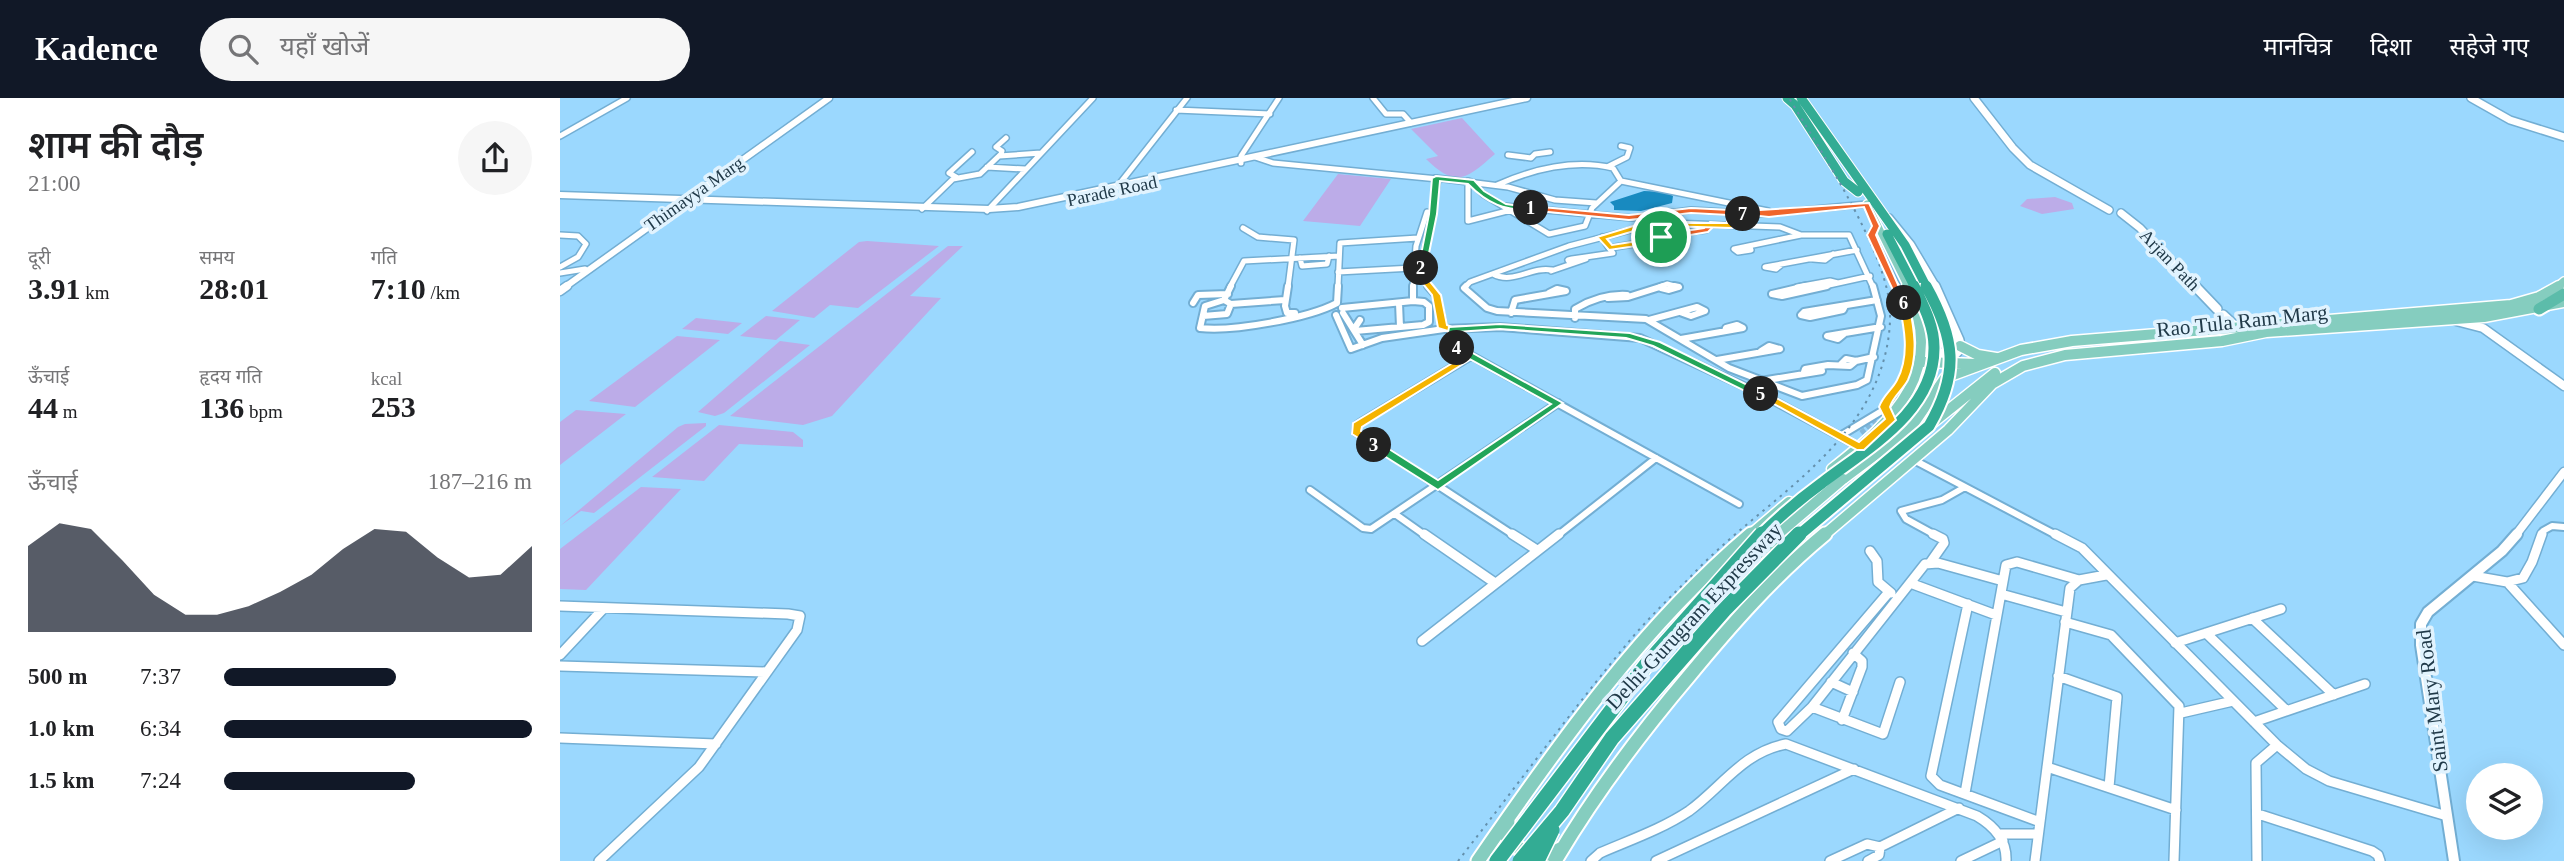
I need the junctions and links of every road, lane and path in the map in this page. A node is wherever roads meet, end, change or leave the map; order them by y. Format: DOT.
graph roads {
  1 [pos="627,98"];
  2 [pos="827,98"];
  3 [pos="1093,98"];
  4 [pos="1186,98"];
  5 [pos="1279,98"];
  6 [pos="1373,98"];
  7 [pos="1527,98"];
  8 [pos="1539,98"];
  9 [pos="1787,98"];
  10 [pos="1795,98"];
  11 [pos="1801,98"];
  12 [pos="1975,98"];
  13 [pos="2473,98"];
  14 [pos="1491,107"];
  15 [pos="1176,110"];
  16 [pos="1270,114"];
  17 [pos="1411,123"];
  18 [pos="560,136"];
  19 [pos="2564,136"];
  20 [pos="1006,138"];
  21 [pos="1620,146"];
  22 [pos="972,152"];
  23 [pos="1041,152"];
  24 [pos="1550,152"];
  25 [pos="1508,155"];
  26 [pos="999,156"];
  27 [pos="1256,158"];
  28 [pos="1531,158"];
  29 [pos="1241,161"];
  30 [pos="1609,166"];
  31 [pos="987,167"];
  32 [pos="1025,169"];
  33 [pos="1531,170"];
  34 [pos="956,177"];
  35 [pos="1436,178"];
  36 [pos="1621,181"];
  37 [pos="1469,182"];
  38 [pos="1497,185"];
  39 [pos="705,187"];
  40 [pos="1117,187"];
  41 [pos="1858,192"];
  42 [pos="560,195"];
  43 [pos="681,200"];
  44 [pos="707,201"];
  45 [pos="1596,203"];
  46 [pos="1871,205"];
  47 [pos="1504,206"];
  48 [pos="923,208"];
  49 [pos="988,210"];
  50 [pos="1511,210"];
  51 [pos="2114,210"];
  52 [pos="1427,212"];
  53 [pos="1731,213"];
  54 [pos="1778,213"];
  55 [pos="665,214"];
  56 [pos="1589,214"];
  57 [pos="1710,225"];
  58 [pos="1732,226"];
  59 [pos="1876,226"];
  60 [pos="1243,228"];
  61 [pos="560,235"];
  62 [pos="1800,236"];
  63 [pos="1602,237"];
  64 [pos="1418,238"];
  65 [pos="1750,247"];
  66 [pos="1609,248"];
  67 [pos="1857,250"];
  68 [pos="1339,256"];
  69 [pos="1292,258"];
  70 [pos="1781,265"];
  71 [pos="560,267"];
  72 [pos="1413,268"];
  73 [pos="585,269"];
  74 [pos="1338,272"];
  75 [pos="560,273"];
  76 [pos="1493,274"];
  77 [pos="1870,276"];
  78 [pos="2564,281"];
  79 [pos="1838,283"];
  80 [pos="1920,286"];
  81 [pos="1661,288"];
  82 [pos="560,289"];
  83 [pos="1549,293"];
  84 [pos="2562,297"];
  85 [pos="1228,299"];
  86 [pos="1285,300"];
  87 [pos="1877,300"];
  88 [pos="1413,302"];
  89 [pos="1193,303"];
  90 [pos="1399,303"];
  91 [pos="1845,306"];
  92 [pos="1337,309"];
  93 [pos="2539,309"];
  94 [pos="1680,312"];
  95 [pos="1303,313"];
  96 [pos="1511,313"];
  97 [pos="1203,316"];
  98 [pos="2484,317"];
  99 [pos="1574,318"];
  100 [pos="1649,320"];
  101 [pos="2452,320"];
  102 [pos="1400,327"];
  103 [pos="1881,327"];
  104 [pos="2232,327"];
  105 [pos="2483,328"];
  106 [pos="1444,329"];
  107 [pos="1453,329"];
  108 [pos="1354,330"];
  109 [pos="1725,331"];
  110 [pos="2266,332"];
  111 [pos="1844,334"];
  112 [pos="1681,339"];
  113 [pos="1363,345"];
  114 [pos="1960,346"];
  115 [pos="1761,351"];
  116 [pos="1471,356"];
  117 [pos="1874,357"];
  118 [pos="1922,357"];
  119 [pos="1998,358"];
  120 [pos="1717,360"];
  121 [pos="1985,364"];
  122 [pos="1759,381"];
  123 [pos="2564,386"];
  124 [pos="1802,396"];
  125 [pos="1558,403"];
  126 [pos="1794,411"];
  127 [pos="1888,414"];
  128 [pos="1929,426"];
  129 [pos="1840,436"];
  130 [pos="1860,447"];
  131 [pos="1656,458"];
  132 [pos="1912,459"];
  133 [pos="2564,472"];
  134 [pos="1438,486"];
  135 [pos="1965,487"];
  136 [pos="1310,490"];
  137 [pos="1739,504"];
  138 [pos="1395,514"];
  139 [pos="2563,527"];
  140 [pos="1537,550"];
  141 [pos="1870,551"];
  142 [pos="1930,563"];
  143 [pos="2106,575"];
  144 [pos="2473,576"];
  145 [pos="2079,580"];
  146 [pos="2003,582"];
  147 [pos="1495,583"];
  148 [pos="1910,583"];
  149 [pos="2509,584"];
  150 [pos="1695,585"];
  151 [pos="1889,592"];
  152 [pos="2001,593"];
  153 [pos="1898,597"];
  154 [pos="1968,604"];
  155 [pos="560,606"];
  156 [pos="1698,606"];
  157 [pos="604,608"];
  158 [pos="2281,609"];
  159 [pos="1741,615"];
  160 [pos="1996,615"];
  161 [pos="2066,617"];
  162 [pos="2252,618"];
  163 [pos="2206,633"];
  164 [pos="1854,635"];
  165 [pos="1864,638"];
  166 [pos="1422,640"];
  167 [pos="2175,643"];
  168 [pos="2564,645"];
  169 [pos="1853,653"];
  170 [pos="560,654"];
  171 [pos="560,666"];
  172 [pos="767,671"];
  173 [pos="2058,676"];
  174 [pos="1832,682"];
  175 [pos="1900,682"];
  176 [pos="2365,684"];
  177 [pos="1853,692"];
  178 [pos="2334,695"];
  179 [pos="2233,701"];
  180 [pos="1812,707"];
  181 [pos="2286,710"];
  182 [pos="2181,713"];
  183 [pos="1842,720"];
  184 [pos="2254,722"];
  185 [pos="1782,730"];
  186 [pos="560,738"];
  187 [pos="716,744"];
  188 [pos="1786,744"];
  189 [pos="2277,745"];
  190 [pos="2047,767"];
  191 [pos="1854,769"];
  192 [pos="2109,788"];
  193 [pos="1965,793"];
  194 [pos="1959,808"];
  195 [pos="2176,810"];
  196 [pos="1562,811"];
  197 [pos="2258,814"];
  198 [pos="1509,816"];
  199 [pos="2447,816"];
  200 [pos="2040,822"];
  201 [pos="2038,834"];
  202 [pos="2001,837"];
  203 [pos="1564,846"];
  204 [pos="1880,846"];
  205 [pos="1676,857"];
  206 [pos="599,861"];
  207 [pos="1478,861"];
  208 [pos="1497,861"];
  209 [pos="1520,861"];
  210 [pos="1537,861"];
  211 [pos="1555,861"];
  212 [pos="1591,861"];
  213 [pos="1656,861"];
  214 [pos="1830,861"];
  215 [pos="1868,861"];
  216 [pos="1961,861"];
  217 [pos="2006,861"];
  218 [pos="2035,861"];
  219 [pos="2174,861"];
  220 [pos="2257,861"];
  221 [pos="2380,861"];
  222 [pos="2454,861"];
  1 -- 18 [label="street"];
  2 -- 39 [label="street, Thimayya Marg"];
  2 -- 43 [label="street, Thimayya Marg"];
  3 -- 23 [label="street"];
  4 -- 15 [label="street"];
  5 -- 16 [label="street"];
  6 -- 17 [label="street"];
  7 -- 14 [label="street, Parade Road"];
  8 -- 14 [label="street, Parade Road"];
  9 -- 41 [label="highway"];
  10 -- 41 [label="highway, Delhi-Gurugram Expressway"];
  11 -- 46 [label="highway, Delhi-Gurugram Expressway"];
  12 -- 51 [label="main road, Arjan Path"];
  12 -- 51 [label="main road, Arjan Path"];
  13 -- 19 [label="main road"];
  14 -- 17 [label="street, Parade Road"];
  14 -- 27 [label="street, Parade Road"];
  15 -- 16 [label="street"];
  15 -- 40 [label="street"];
  16 -- 29 [label="street"];
  17 -- 27 [label="street, Parade Road"];
  20 -- 26 [label="street"];
  21 -- 30 [label="street"];
  22 -- 34 [label="street"];
  23 -- 26 [label="street"];
  23 -- 32 [label="street"];
  24 -- 28 [label="street"];
  25 -- 28 [label="street"];
  26 -- 31 [label="street"];
  27 -- 29 [label="street, Parade Road"];
  27 -- 35 [label="street"];
  28 -- 33 [label="street"];
  29 -- 40 [label="street, Parade Road"];
  29 -- 49 [label="street, Parade Road"];
  30 -- 33 [label="street"];
  30 -- 36 [label="street"];
  31 -- 32 [label="street"];
  31 -- 34 [label="street"];
  32 -- 49 [label="street"];
  33 -- 38 [label="street"];
  34 -- 48 [label="street"];
  35 -- 37 [label="street"];
  35 -- 106 [label="street"];
  36 -- 45 [label="street"];
  36 -- 54 [label="street"];
  37 -- 38 [label="street"];
  37 -- 47 [label="street"];
  37 -- 50 [label="street"];
  38 -- 45 [label="street"];
  39 -- 43 [label="street, Thimayya Marg"];
  39 -- 44 [label="street"];
  40 -- 49 [label="street, Parade Road"];
  41 -- 46 [label="highway, Delhi-Gurugram Expressway"];
  42 -- 43 [label="street, Parade Road"];
  43 -- 44 [label="street, Parade Road"];
  43 -- 55 [label="street, Thimayya Marg"];
  43 -- 73 [label="street, Thimayya Marg"];
  44 -- 48 [label="street, Parade Road"];
  44 -- 55 [label="street"];
  45 -- 56 [label="street"];
  46 -- 54 [label="street"];
  46 -- 59 [label="main road"];
  46 -- 80 [label="highway, Delhi-Gurugram Expressway"];
  46 -- 114 [label="main road"];
  47 -- 50 [label="street"];
  47 -- 56 [label="street"];
  48 -- 49 [label="street, Parade Road"];
  50 -- 56 [label="street"];
  51 -- 104 [label="main road, Arjan Path"];
  52 -- 64 [label="street"];
  53 -- 54 [label="street"];
  53 -- 56 [label="street"];
  53 -- 58 [label="street"];
  55 -- 82 [label="street, Thimayya Marg"];
  57 -- 58 [label="street"];
  57 -- 63 [label="street"];
  57 -- 66 [label="street"];
  58 -- 62 [label="street"];
  59 -- 118 [label="main road"];
  59 -- 127 [label="street"];
  60 -- 69 [label="street"];
  61 -- 71 [label="street"];
  62 -- 65 [label="street"];
  62 -- 67 [label="street"];
  63 -- 66 [label="street"];
  63 -- 76 [label="street"];
  64 -- 68 [label="street"];
  64 -- 72 [label="street"];
  66 -- 76 [label="street"];
  67 -- 70 [label="street"];
  67 -- 77 [label="street"];
  68 -- 69 [label="street"];
  68 -- 74 [label="street"];
  69 -- 85 [label="street"];
  69 -- 86 [label="street"];
  72 -- 74 [label="street"];
  72 -- 88 [label="street"];
  73 -- 75 [label="street"];
  73 -- 82 [label="street, Thimayya Marg"];
  74 -- 92 [label="street"];
  76 -- 96 [label="street"];
  77 -- 79 [label="street"];
  77 -- 87 [label="street"];
  78 -- 104 [label="main road, Rao Tula Ram Marg"];
  79 -- 79 [label="street"];
  80 -- 128 [label="highway, Delhi-Gurugram Expressway, bridge"];
  80 -- 156 [label="highway, Delhi-Gurugram Expressway, bridge"];
  81 -- 99 [label="street"];
  83 -- 96 [label="street"];
  84 -- 93 [label="highway"];
  85 -- 86 [label="street"];
  85 -- 89 [label="street"];
  85 -- 97 [label="street"];
  85 -- 97 [label="street"];
  86 -- 95 [label="street"];
  87 -- 91 [label="street"];
  87 -- 103 [label="street"];
  88 -- 90 [label="street"];
  88 -- 102 [label="street"];
  90 -- 92 [label="street"];
  90 -- 102 [label="street"];
  91 -- 91 [label="street"];
  92 -- 95 [label="street"];
  92 -- 108 [label="street"];
  92 -- 108 [label="street"];
  92 -- 113 [label="street"];
  93 -- 98 [label="main road, Rao Tula Ram Marg"];
  94 -- 100 [label="street"];
  95 -- 97 [label="street"];
  96 -- 99 [label="street"];
  98 -- 101 [label="main road, Rao Tula Ram Marg"];
  98 -- 105 [label="street"];
  99 -- 100 [label="street"];
  100 -- 112 [label="street"];
  101 -- 105 [label="street"];
  101 -- 110 [label="main road, Rao Tula Ram Marg"];
  102 -- 108 [label="street"];
  103 -- 111 [label="street"];
  103 -- 117 [label="street"];
  104 -- 119 [label="main road, Rao Tula Ram Marg"];
  105 -- 123 [label="street"];
  106 -- 107 [label="street"];
  106 -- 113 [label="street"];
  107 -- 116 [label="street"];
  107 -- 126 [label="street"];
  108 -- 113 [label="street"];
  109 -- 112 [label="street"];
  110 -- 128 [label="main road"];
  110 -- 132 [label="main road, Rao Tula Ram Marg"];
  112 -- 120 [label="street"];
  114 -- 118 [label="main road"];
  114 -- 119 [label="main road"];
  115 -- 120 [label="street"];
  116 -- 125 [label="street"];
  116 -- 134 [label="street"];
  117 -- 122 [label="street"];
  117 -- 124 [label="street"];
  118 -- 121 [label="main road"];
  118 -- 127 [label="main road"];
  119 -- 121 [label="main road, Rao Tula Ram Marg"];
  120 -- 122 [label="street"];
  121 -- 156 [label="main road, Rao Tula Ram Marg, bridge"];
  122 -- 124 [label="street"];
  124 -- 126 [label="street"];
  125 -- 131 [label="street"];
  125 -- 134 [label="street"];
  126 -- 129 [label="street"];
  127 -- 129 [label="street"];
  127 -- 130 [label="main road"];
  128 -- 196 [label="highway, Delhi-Gurugram Expressway, bridge"];
  129 -- 130 [label="street"];
  130 -- 150 [label="main road"];
  131 -- 137 [label="street"];
  131 -- 140 [label="street"];
  132 -- 135 [label="street"];
  132 -- 159 [label="main road, Rao Tula Ram Marg"];
  133 -- 144 [label="street, Saint Mary Road"];
  134 -- 138 [label="street"];
  134 -- 140 [label="street"];
  135 -- 142 [label="street"];
  135 -- 143 [label="street"];
  136 -- 138 [label="street"];
  138 -- 147 [label="street"];
  139 -- 149 [label="street"];
  140 -- 147 [label="street"];
  141 -- 151 [label="street"];
  142 -- 146 [label="street"];
  142 -- 148 [label="street"];
  143 -- 145 [label="street"];
  143 -- 167 [label="street"];
  144 -- 149 [label="street"];
  144 -- 199 [label="street, Saint Mary Road"];
  145 -- 146 [label="street"];
  145 -- 161 [label="street"];
  146 -- 152 [label="street"];
  147 -- 166 [label="street"];
  148 -- 153 [label="street"];
  148 -- 154 [label="street"];
  149 -- 168 [label="street"];
  150 -- 159 [label="main road"];
  150 -- 198 [label="main road"];
  151 -- 153 [label="street"];
  151 -- 164 [label="street"];
  152 -- 160 [label="street"];
  152 -- 161 [label="street"];
  153 -- 165 [label="street"];
  154 -- 160 [label="street"];
  154 -- 193 [label="street"];
  155 -- 157 [label="street"];
  156 -- 208 [label="highway, Delhi-Gurugram Expressway, bridge"];
  157 -- 170 [label="street"];
  157 -- 172 [label="street"];
  158 -- 162 [label="street"];
  159 -- 203 [label="main road, Rao Tula Ram Marg"];
  160 -- 193 [label="street"];
  161 -- 173 [label="street"];
  161 -- 182 [label="street"];
  162 -- 163 [label="street"];
  162 -- 178 [label="street"];
  163 -- 167 [label="street"];
  163 -- 181 [label="street"];
  164 -- 165 [label="street"];
  164 -- 185 [label="street"];
  165 -- 169 [label="street"];
  167 -- 179 [label="street"];
  169 -- 174 [label="street"];
  169 -- 177 [label="street"];
  171 -- 172 [label="street"];
  172 -- 187 [label="street"];
  173 -- 190 [label="street"];
  173 -- 192 [label="street"];
  174 -- 177 [label="street"];
  174 -- 180 [label="street"];
  175 -- 183 [label="street"];
  176 -- 178 [label="street"];
  177 -- 183 [label="street"];
  178 -- 181 [label="street"];
  179 -- 182 [label="street"];
  179 -- 184 [label="street"];
  180 -- 183 [label="street"];
  180 -- 185 [label="street"];
  181 -- 184 [label="street"];
  182 -- 195 [label="street"];
  184 -- 189 [label="street"];
  185 -- 188 [label="street"];
  186 -- 187 [label="street"];
  187 -- 206 [label="street"];
  188 -- 191 [label="street"];
  188 -- 212 [label="street"];
  189 -- 197 [label="street"];
  189 -- 199 [label="street"];
  190 -- 192 [label="street"];
  190 -- 200 [label="street"];
  191 -- 194 [label="street"];
  191 -- 205 [label="street"];
  192 -- 195 [label="street"];
  193 -- 200 [label="street"];
  194 -- 202 [label="street"];
  194 -- 204 [label="street"];
  195 -- 219 [label="street"];
  196 -- 209 [label="highway, Delhi-Gurugram Expressway, bridge"];
  196 -- 210 [label="highway, bridge"];
  197 -- 220 [label="street"];
  197 -- 221 [label="street"];
  198 -- 203 [label="main road"];
  198 -- 207 [label="main road"];
  199 -- 222 [label="street, Saint Mary Road"];
  200 -- 201 [label="street"];
  201 -- 202 [label="street"];
  201 -- 218 [label="street"];
  202 -- 216 [label="street"];
  202 -- 217 [label="street"];
  203 -- 211 [label="main road, Rao Tula Ram Marg"];
  204 -- 214 [label="street"];
  204 -- 215 [label="street"];
  205 -- 213 [label="street"];
}
